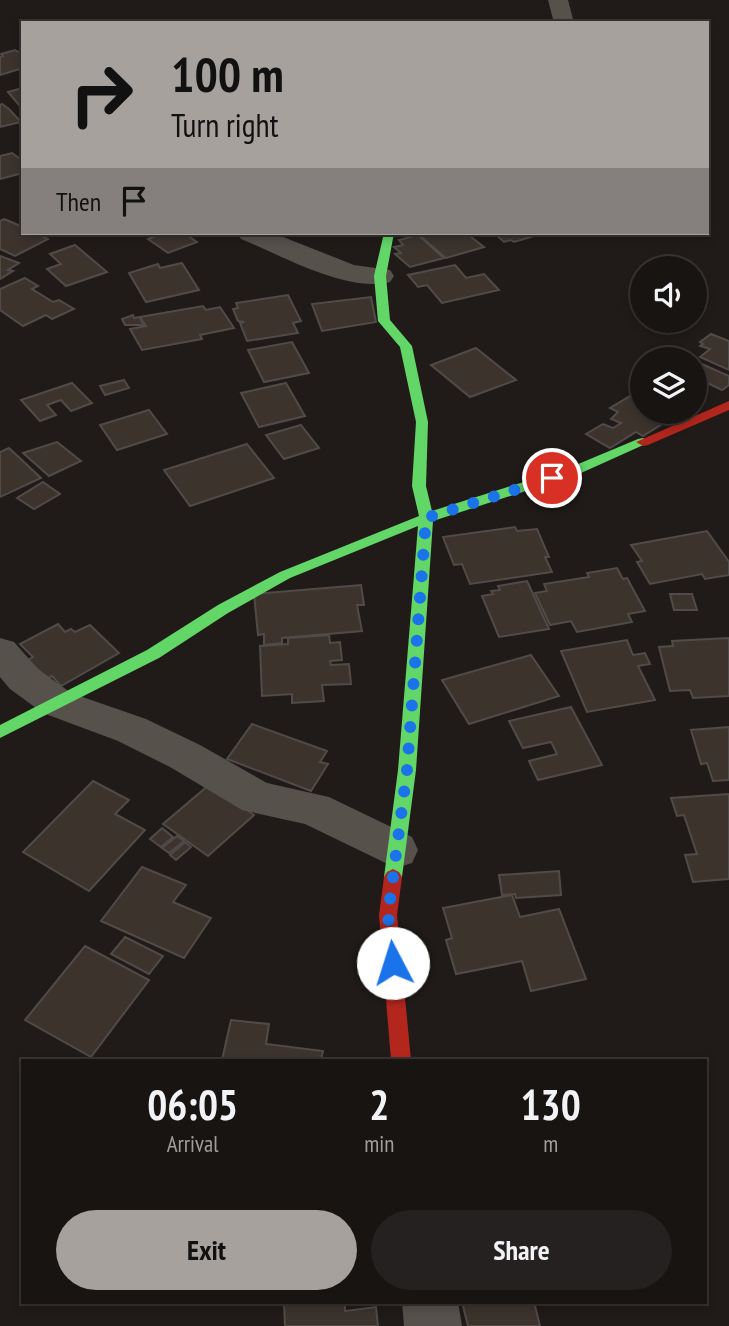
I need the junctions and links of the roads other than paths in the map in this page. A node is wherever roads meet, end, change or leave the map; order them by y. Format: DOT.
graph roads {
  1 [pos="558,0"];
  2 [pos="563,21"];
  3 [pos="255,235"];
  4 [pos="389,235"];
  5 [pos="380,276"];
  6 [pos="729,405"];
  7 [pos="426,518"];
  8 [pos="0,652"];
  9 [pos="57,703"];
  10 [pos="0,732"];
  11 [pos="396,850"];
  12 [pos="401,1059"];
  13 [pos="430,1304"];
  14 [pos="433,1326"];
  1 -- 2 [label="street"];
  3 -- 5 [label="street"];
  4 -- 5 [label="street"];
  5 -- 7 [label="street"];
  6 -- 7 [label="street"];
  7 -- 9 [label="street"];
  7 -- 11 [label="street"];
  8 -- 9 [label="street"];
  9 -- 10 [label="street"];
  9 -- 11 [label="street"];
  11 -- 12 [label="street"];
  13 -- 14 [label="street"];
}
